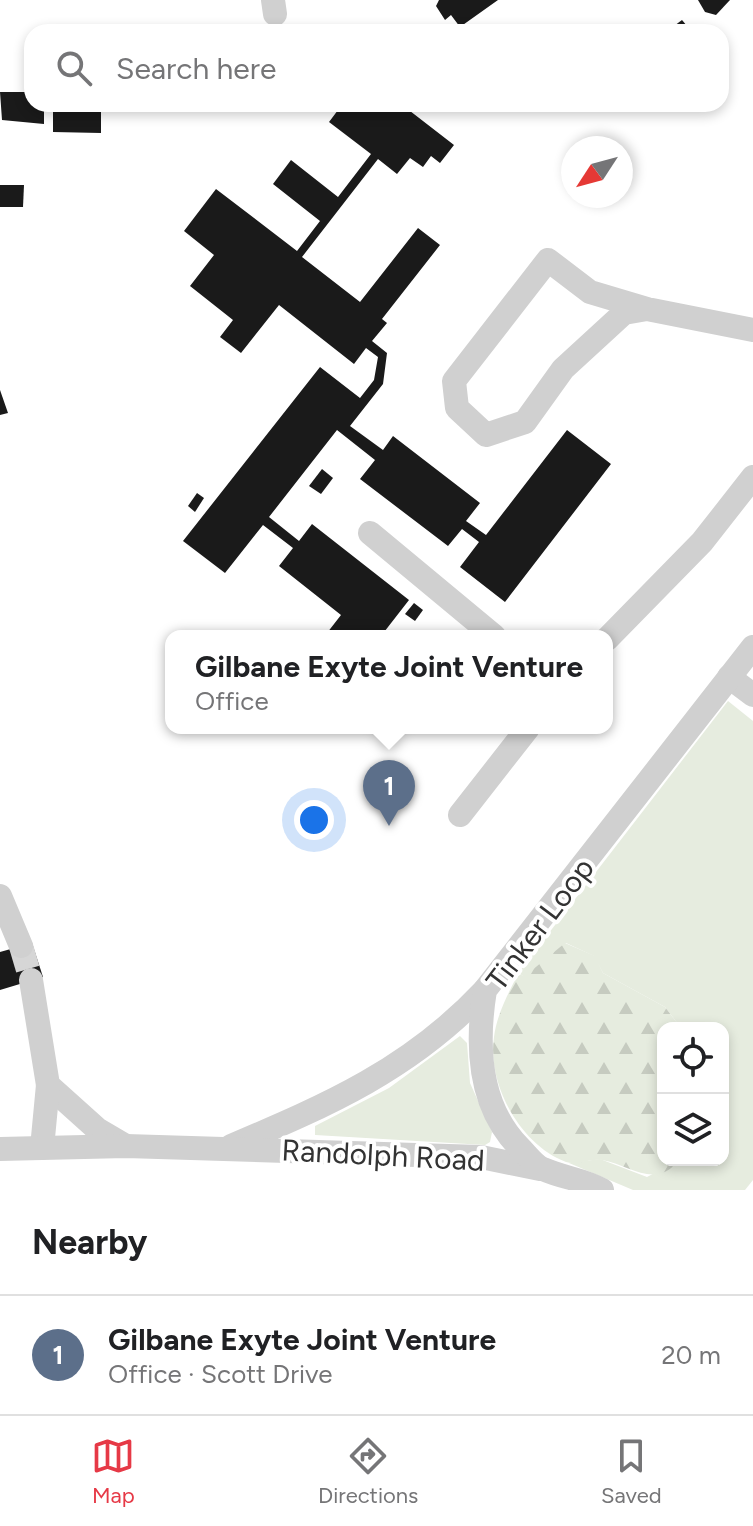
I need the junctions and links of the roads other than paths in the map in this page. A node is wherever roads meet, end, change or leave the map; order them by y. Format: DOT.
graph roads {
  1 [pos="647,309"];
  2 [pos="753,330"];
  3 [pos="753,477"];
  4 [pos="370,533"];
  5 [pos="487,630"];
  6 [pos="613,633"];
  7 [pos="753,647"];
  8 [pos="729,677"];
  9 [pos="753,695"];
  10 [pos="523,734"];
  11 [pos="460,815"];
  12 [pos="0,896"];
  13 [pos="21,946"];
  14 [pos="31,980"];
  15 [pos="485,990"];
  16 [pos="48,1085"];
  17 [pos="126,1146"];
  18 [pos="42,1148"];
  19 [pos="0,1149"];
  20 [pos="225,1149"];
  21 [pos="541,1169"];
  22 [pos="602,1190"];
  1 -- 1 [label="street"];
  1 -- 2 [label="street"];
  3 -- 6 [label="street"];
  4 -- 5 [label="street"];
  7 -- 8 [label="street, Tinker Loop"];
  8 -- 9 [label="street"];
  8 -- 15 [label="street, Tinker Loop"];
  10 -- 11 [label="street"];
  12 -- 13 [label="street"];
  14 -- 16 [label="street"];
  15 -- 20 [label="street, Randolph Road"];
  15 -- 21 [label="street, Tinker Loop"];
  16 -- 17 [label="street"];
  16 -- 18 [label="street"];
  17 -- 18 [label="street, Randolph Road"];
  17 -- 20 [label="street, Randolph Road"];
  18 -- 19 [label="street, Randolph Road"];
  20 -- 21 [label="street, Randolph Road"];
  21 -- 22 [label="street"];
}
